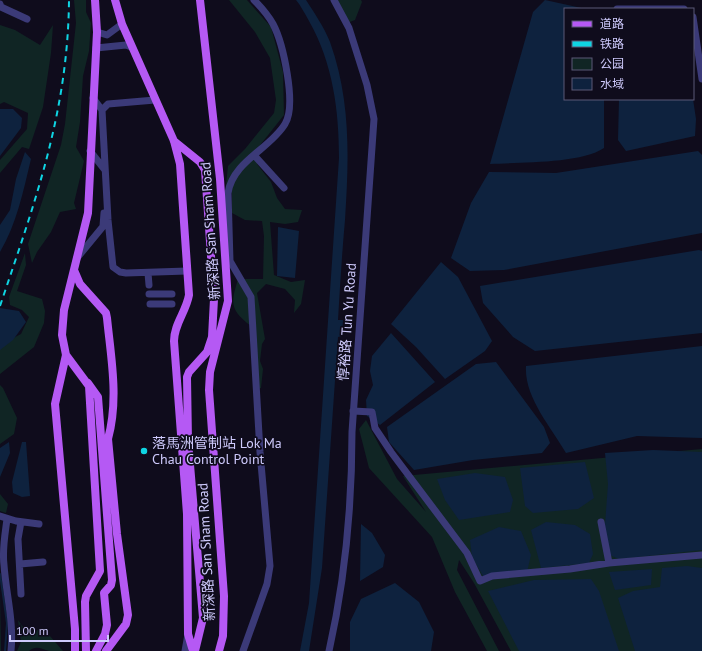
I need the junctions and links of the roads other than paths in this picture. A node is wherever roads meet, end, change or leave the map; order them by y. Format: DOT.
graph roads {
  1 [pos="96,0"];
  2 [pos="115,0"];
  3 [pos="200,0"];
  4 [pos="254,0"];
  5 [pos="334,0"];
  6 [pos="0,4"];
  7 [pos="27,18"];
  8 [pos="122,24"];
  9 [pos="694,24"];
  10 [pos="97,32"];
  11 [pos="131,47"];
  12 [pos="96,48"];
  13 [pos="702,79"];
  14 [pos="92,98"];
  15 [pos="155,100"];
  16 [pos="102,110"];
  17 [pos="174,141"];
  18 [pos="90,151"];
  19 [pos="254,156"];
  20 [pos="105,170"];
  21 [pos="284,188"];
  22 [pos="108,220"];
  23 [pos="103,226"];
  24 [pos="76,260"];
  25 [pos="74,269"];
  26 [pos="187,272"];
  27 [pos="148,273"];
  28 [pos="149,285"];
  29 [pos="149,294"];
  30 [pos="172,294"];
  31 [pos="150,304"];
  32 [pos="172,304"];
  33 [pos="66,355"];
  34 [pos="87,382"];
  35 [pos="354,412"];
  36 [pos="3,517"];
  37 [pos="21,522"];
  38 [pos="601,522"];
  39 [pos="39,524"];
  40 [pos="702,555"];
  41 [pos="43,562"];
  42 [pos="609,563"];
  43 [pos="20,564"];
  44 [pos="20,594"];
  45 [pos="188,634"];
  46 [pos="11,651"];
  47 [pos="75,651"];
  48 [pos="86,651"];
  49 [pos="96,651"];
  50 [pos="106,651"];
  51 [pos="185,651"];
  52 [pos="194,651"];
  53 [pos="219,651"];
  54 [pos="243,651"];
  55 [pos="328,651"];
  1 -- 10 [label="main road"];
  2 -- 8 [label="main road, 新深路 San Sham Road"];
  3 -- 53 [label="main road, 新深路 San Sham Road"];
  4 -- 19 [label="street"];
  5 -- 35 [label="street, 惇裕路 Tun Yu Road"];
  6 -- 7 [label="street"];
  8 -- 10 [label="street"];
  8 -- 11 [label="main road, 新深路 San Sham Road"];
  9 -- 13 [label="street"];
  10 -- 12 [label="main road"];
  11 -- 12 [label="street"];
  11 -- 15 [label="main road, 新深路 San Sham Road"];
  12 -- 14 [label="main road"];
  14 -- 16 [label="street"];
  14 -- 18 [label="main road"];
  15 -- 16 [label="street"];
  15 -- 17 [label="main road, 新深路 San Sham Road"];
  16 -- 20 [label="street"];
  17 -- 26 [label="main road, 新深路 San Sham Road"];
  17 -- 52 [label="main road, 新深路 San Sham Road"];
  18 -- 20 [label="street"];
  18 -- 24 [label="main road"];
  19 -- 21 [label="street"];
  19 -- 54 [label="street"];
  20 -- 22 [label="street"];
  20 -- 23 [label="street"];
  22 -- 23 [label="street"];
  22 -- 27 [label="street"];
  23 -- 24 [label="street"];
  24 -- 25 [label="main road"];
  25 -- 33 [label="main road"];
  25 -- 50 [label="main road"];
  26 -- 27 [label="street"];
  26 -- 45 [label="main road, 新深路 San Sham Road"];
  27 -- 28 [label="street"];
  29 -- 30 [label="street"];
  31 -- 32 [label="street"];
  33 -- 34 [label="main road"];
  33 -- 47 [label="main road"];
  34 -- 48 [label="main road"];
  34 -- 49 [label="main road"];
  35 -- 42 [label="street"];
  35 -- 55 [label="street, 惇裕路 Tun Yu Road"];
  36 -- 37 [label="street"];
  36 -- 46 [label="street"];
  37 -- 39 [label="street"];
  37 -- 43 [label="street"];
  38 -- 42 [label="street"];
  40 -- 42 [label="street"];
  41 -- 43 [label="street"];
  43 -- 44 [label="street"];
  45 -- 51 [label="street"];
  45 -- 52 [label="main road, 新深路 San Sham Road"];
}
